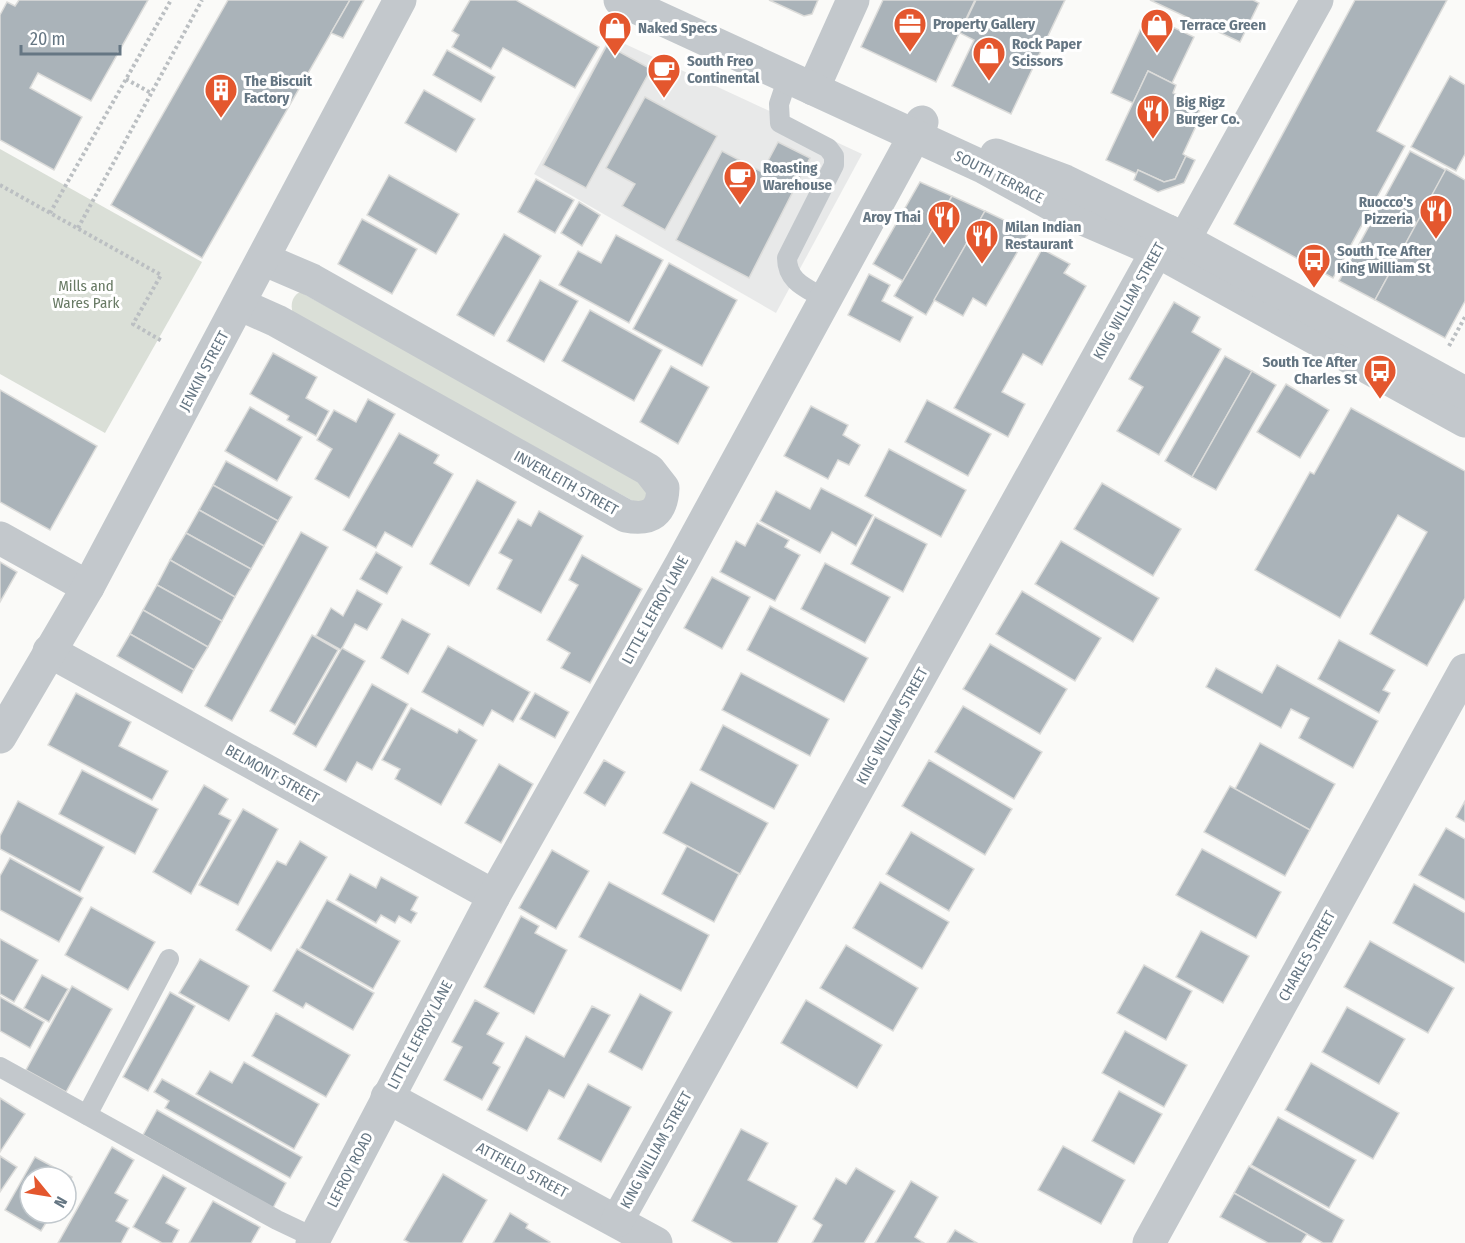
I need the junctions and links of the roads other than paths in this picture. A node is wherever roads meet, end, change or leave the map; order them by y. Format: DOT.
graph roads {
  1 [pos="400,0"];
  2 [pos="620,0"];
  3 [pos="665,0"];
  4 [pos="854,0"];
  5 [pos="1317,0"];
  6 [pos="807,80"];
  7 [pos="919,129"];
  8 [pos="1170,241"];
  9 [pos="263,260"];
  10 [pos="825,299"];
  11 [pos="239,304"];
  12 [pos="1457,388"];
  13 [pos="0,538"];
  14 [pos="88,587"];
  15 [pos="49,651"];
  16 [pos="1465,670"];
  17 [pos="0,737"];
  18 [pos="494,896"];
  19 [pos="169,959"];
  20 [pos="0,1067"];
  21 [pos="387,1097"];
  22 [pos="87,1115"];
  23 [pos="617,1221"];
  24 [pos="314,1241"];
  25 [pos="656,1243"];
  26 [pos="1149,1243"];
  1 -- 9 [label="street, JENKIN STREET"];
  2 -- 6 [label="street, SOUTH TERRACE"];
  3 -- 6 [label="street, SOUTH TERRACE"];
  4 -- 6 [label="street"];
  5 -- 8 [label="street, KING WILLIAM STREET"];
  6 -- 7 [label="street, SOUTH TERRACE"];
  6 -- 10 [label="lane"];
  7 -- 8 [label="street, SOUTH TERRACE"];
  7 -- 10 [label="street, LITTLE LEFROY LANE"];
  8 -- 12 [label="street, SOUTH TERRACE"];
  8 -- 23 [label="street, KING WILLIAM STREET"];
  9 -- 11 [label="street, JENKIN STREET"];
  9 -- 11 [label="street, INVERLEITH STREET"];
  10 -- 18 [label="street, LITTLE LEFROY LANE"];
  11 -- 14 [label="street, JENKIN STREET"];
  13 -- 14 [label="street"];
  14 -- 15 [label="street, JENKIN STREET"];
  15 -- 17 [label="street, JENKIN STREET"];
  15 -- 18 [label="street, BELMONT STREET"];
  16 -- 26 [label="street, CHARLES STREET"];
  18 -- 21 [label="street, LITTLE LEFROY LANE"];
  19 -- 22 [label="lane"];
  20 -- 22 [label="lane"];
  21 -- 23 [label="street, ATTFIELD STREET"];
  21 -- 24 [label="street, LEFROY ROAD"];
  22 -- 24 [label="lane"];
  23 -- 25 [label="street, ATTFIELD STREET"];
}
